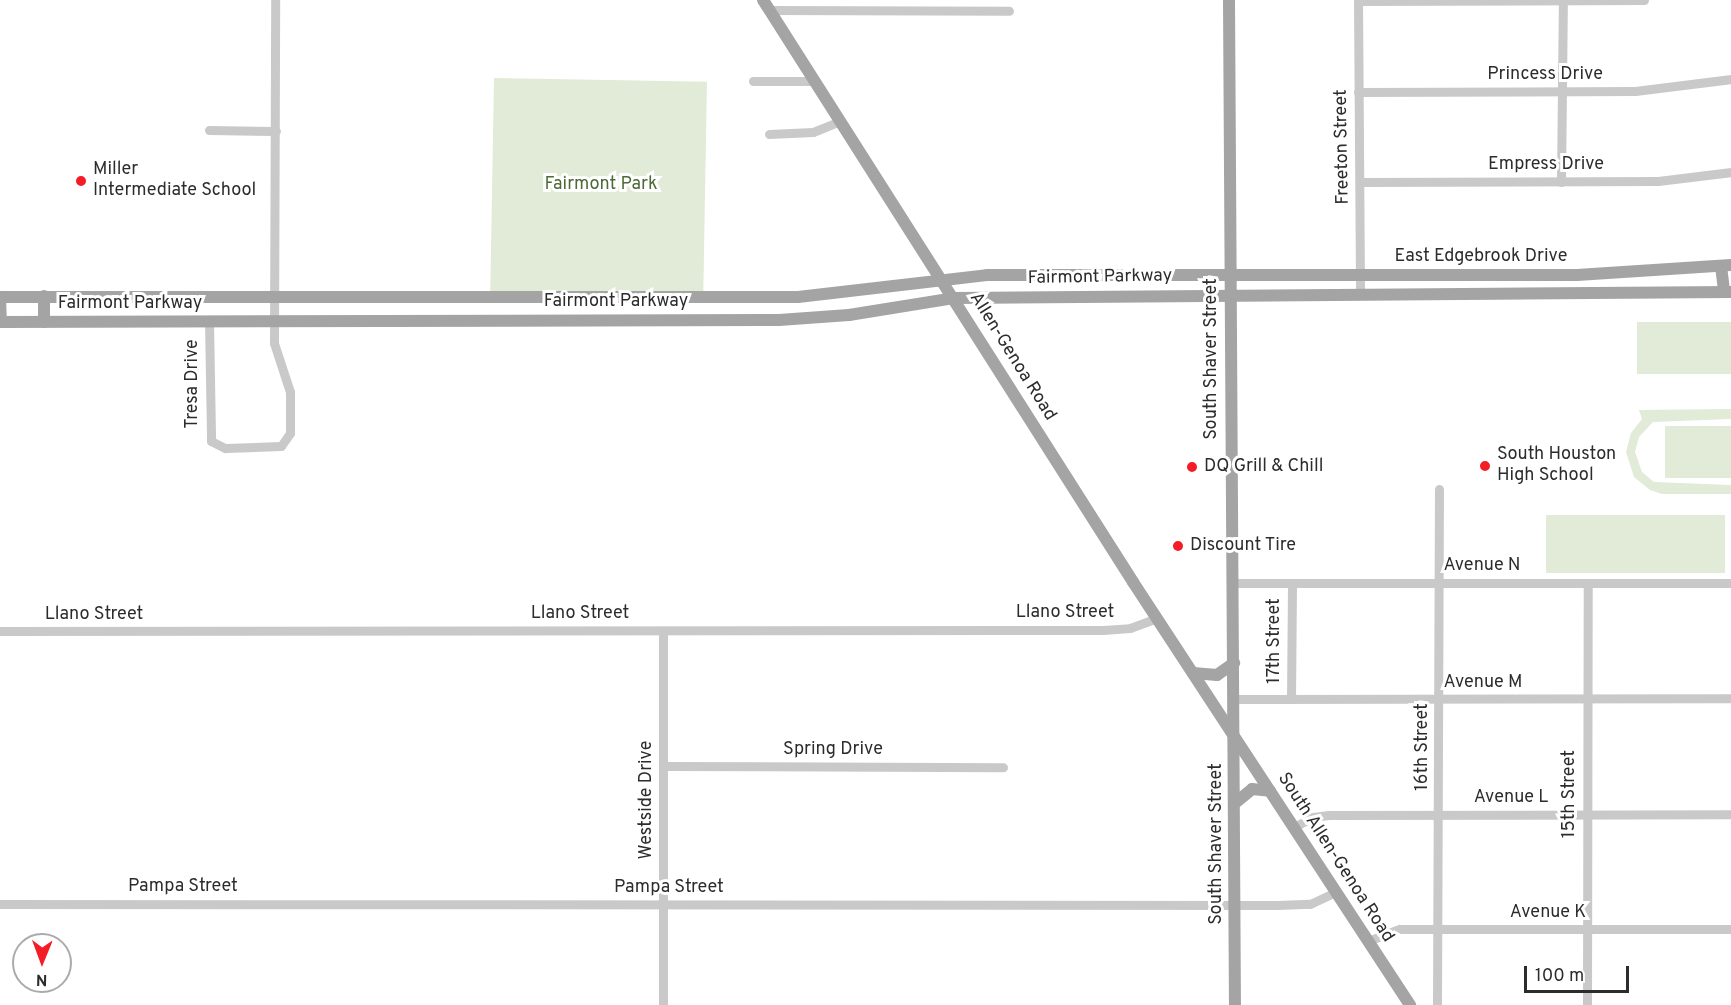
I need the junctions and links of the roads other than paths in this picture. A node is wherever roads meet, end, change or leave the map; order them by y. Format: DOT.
graph roads {
  1 [pos="275,0"];
  2 [pos="1229,0"];
  3 [pos="1644,0"];
  4 [pos="1358,1"];
  5 [pos="1563,1"];
  6 [pos="767,5"];
  7 [pos="1009,11"];
  8 [pos="1731,79"];
  9 [pos="753,81"];
  10 [pos="812,81"];
  11 [pos="1358,92"];
  12 [pos="1562,92"];
  13 [pos="838,122"];
  14 [pos="209,130"];
  15 [pos="276,131"];
  16 [pos="769,134"];
  17 [pos="1731,172"];
  18 [pos="1360,182"];
  19 [pos="1562,182"];
  20 [pos="1726,266"];
  21 [pos="1319,274"];
  22 [pos="1360,274"];
  23 [pos="1063,275"];
  24 [pos="1230,275"];
  25 [pos="1471,275"];
  26 [pos="1578,275"];
  27 [pos="941,280"];
  28 [pos="1471,292"];
  29 [pos="1578,292"];
  30 [pos="1727,292"];
  31 [pos="838,293"];
  32 [pos="1360,293"];
  33 [pos="1230,294"];
  34 [pos="1300,294"];
  35 [pos="44,296"];
  36 [pos="0,297"];
  37 [pos="1064,297"];
  38 [pos="147,298"];
  39 [pos="484,298"];
  40 [pos="610,298"];
  41 [pos="954,298"];
  42 [pos="276,299"];
  43 [pos="829,318"];
  44 [pos="610,320"];
  45 [pos="150,321"];
  46 [pos="209,321"];
  47 [pos="274,321"];
  48 [pos="485,321"];
  49 [pos="1,322"];
  50 [pos="44,322"];
  51 [pos="1440,489"];
  52 [pos="1439,582"];
  53 [pos="1232,583"];
  54 [pos="1292,583"];
  55 [pos="1587,583"];
  56 [pos="1731,583"];
  57 [pos="1157,618"];
  58 [pos="0,631"];
  59 [pos="663,631"];
  60 [pos="1234,663"];
  61 [pos="1194,673"];
  62 [pos="1731,698"];
  63 [pos="1234,699"];
  64 [pos="1291,699"];
  65 [pos="1439,699"];
  66 [pos="1587,699"];
  67 [pos="1233,734"];
  68 [pos="663,766"];
  69 [pos="1003,767"];
  70 [pos="1270,791"];
  71 [pos="1235,803"];
  72 [pos="1587,814"];
  73 [pos="1731,814"];
  74 [pos="1439,815"];
  75 [pos="1294,827"];
  76 [pos="1336,892"];
  77 [pos="0,904"];
  78 [pos="663,904"];
  79 [pos="1234,905"];
  80 [pos="1439,929"];
  81 [pos="1587,929"];
  82 [pos="1731,929"];
  83 [pos="1368,941"];
  84 [pos="663,1005"];
  85 [pos="1235,1005"];
  86 [pos="1410,1005"];
  87 [pos="1437,1005"];
  88 [pos="1587,1005"];
  1 -- 15 [label="street"];
  2 -- 24 [label="main road, South Shaver Street"];
  3 -- 5 [label="street"];
  4 -- 5 [label="street"];
  4 -- 11 [label="street, Freeton Street"];
  5 -- 12 [label="street"];
  6 -- 7 [label="street"];
  6 -- 10 [label="main road, Allen-Genoa Road"];
  8 -- 12 [label="street, Princess Drive"];
  9 -- 10 [label="street"];
  10 -- 13 [label="main road, Allen-Genoa Road"];
  11 -- 12 [label="street, Princess Drive"];
  11 -- 18 [label="street, Freeton Street"];
  12 -- 19 [label="street"];
  13 -- 16 [label="street"];
  13 -- 27 [label="main road, Allen-Genoa Road"];
  14 -- 15 [label="street"];
  15 -- 42 [label="street"];
  17 -- 19 [label="street, Empress Drive"];
  18 -- 19 [label="street, Empress Drive"];
  18 -- 22 [label="street, Freeton Street"];
  20 -- 26 [label="main road, East Edgebrook Drive"];
  20 -- 30 [label="main road"];
  21 -- 22 [label="main road, East Edgebrook Drive"];
  21 -- 24 [label="main road, East Edgebrook Drive"];
  21 -- 34 [label="main road"];
  22 -- 25 [label="main road, East Edgebrook Drive"];
  22 -- 32 [label="street, Freeton Street"];
  23 -- 24 [label="main road, Fairmont Parkway"];
  23 -- 27 [label="main road, Fairmont Parkway"];
  23 -- 37 [label="main road"];
  24 -- 33 [label="main road, South Shaver Street"];
  25 -- 26 [label="main road, East Edgebrook Drive"];
  25 -- 28 [label="main road"];
  26 -- 29 [label="main road"];
  27 -- 31 [label="main road, Fairmont Parkway"];
  27 -- 41 [label="main road, Allen-Genoa Road"];
  28 -- 29 [label="main road, East Edgebrook Drive"];
  28 -- 32 [label="main road, East Edgebrook Drive"];
  29 -- 30 [label="main road, East Edgebrook Drive"];
  31 -- 40 [label="main road, Fairmont Parkway"];
  31 -- 43 [label="main road"];
  32 -- 34 [label="main road, East Edgebrook Drive"];
  33 -- 34 [label="main road, East Edgebrook Drive"];
  33 -- 37 [label="main road, Fairmont Parkway"];
  33 -- 53 [label="main road, South Shaver Street"];
  35 -- 36 [label="main road, Fairmont Parkway"];
  35 -- 38 [label="main road, Fairmont Parkway"];
  35 -- 50 [label="main road"];
  36 -- 49 [label="main road"];
  37 -- 41 [label="main road, Fairmont Parkway"];
  38 -- 42 [label="main road, Fairmont Parkway"];
  38 -- 45 [label="main road"];
  39 -- 40 [label="main road, Fairmont Parkway"];
  39 -- 42 [label="main road, Fairmont Parkway"];
  39 -- 48 [label="main road"];
  40 -- 44 [label="main road"];
  41 -- 43 [label="main road, Fairmont Parkway"];
  41 -- 57 [label="main road, Allen-Genoa Road"];
  42 -- 47 [label="street"];
  43 -- 44 [label="main road, Fairmont Parkway"];
  44 -- 48 [label="main road, Fairmont Parkway"];
  45 -- 46 [label="main road, Fairmont Parkway"];
  45 -- 50 [label="main road, Fairmont Parkway"];
  46 -- 47 [label="main road, Fairmont Parkway"];
  46 -- 47 [label="street, Tresa Drive"];
  47 -- 48 [label="main road, Fairmont Parkway"];
  49 -- 50 [label="main road, Fairmont Parkway"];
  51 -- 52 [label="street, 16th Street"];
  52 -- 54 [label="street, Avenue N"];
  52 -- 55 [label="street, Avenue N"];
  52 -- 65 [label="street, 16th Street"];
  53 -- 54 [label="street, Avenue N"];
  53 -- 60 [label="main road, South Shaver Street"];
  54 -- 64 [label="street, 17th Street"];
  55 -- 56 [label="street, Avenue N"];
  55 -- 66 [label="street, 15th Street"];
  57 -- 59 [label="street, Llano Street"];
  57 -- 61 [label="main road, Allen-Genoa Road"];
  58 -- 59 [label="street, Llano Street"];
  59 -- 68 [label="street, Westside Drive"];
  60 -- 61 [label="main road"];
  60 -- 63 [label="main road, South Shaver Street"];
  61 -- 67 [label="main road, Allen-Genoa Road"];
  62 -- 66 [label="street, Avenue M"];
  63 -- 64 [label="street, Avenue M"];
  63 -- 67 [label="main road, South Shaver Street"];
  64 -- 65 [label="street, Avenue M"];
  65 -- 66 [label="street, Avenue M"];
  65 -- 74 [label="street, 16th Street"];
  66 -- 72 [label="street, 15th Street"];
  67 -- 70 [label="main road, South Allen-Genoa Road"];
  67 -- 71 [label="main road, South Shaver Street"];
  68 -- 69 [label="street, Spring Drive"];
  68 -- 78 [label="street, Westside Drive"];
  70 -- 71 [label="main road"];
  70 -- 75 [label="main road, South Allen-Genoa Road"];
  71 -- 79 [label="main road, South Shaver Street"];
  72 -- 73 [label="street, Avenue L"];
  72 -- 74 [label="street, Avenue L"];
  72 -- 81 [label="street, 15th Street"];
  74 -- 75 [label="street, Avenue L"];
  74 -- 80 [label="street, 16th Street"];
  75 -- 76 [label="main road, South Allen-Genoa Road"];
  76 -- 79 [label="street, Pampa Street"];
  76 -- 83 [label="main road, South Allen-Genoa Road"];
  77 -- 78 [label="street, Pampa Street"];
  78 -- 79 [label="street, Pampa Street"];
  78 -- 84 [label="street, Westside Drive"];
  79 -- 85 [label="main road, South Shaver Street"];
  80 -- 81 [label="street, Avenue K"];
  80 -- 83 [label="street, Avenue K"];
  80 -- 87 [label="street, 16th Street"];
  81 -- 82 [label="street, Avenue K"];
  81 -- 88 [label="street, 15th Street"];
  83 -- 86 [label="main road, South Allen-Genoa Road"];
}
